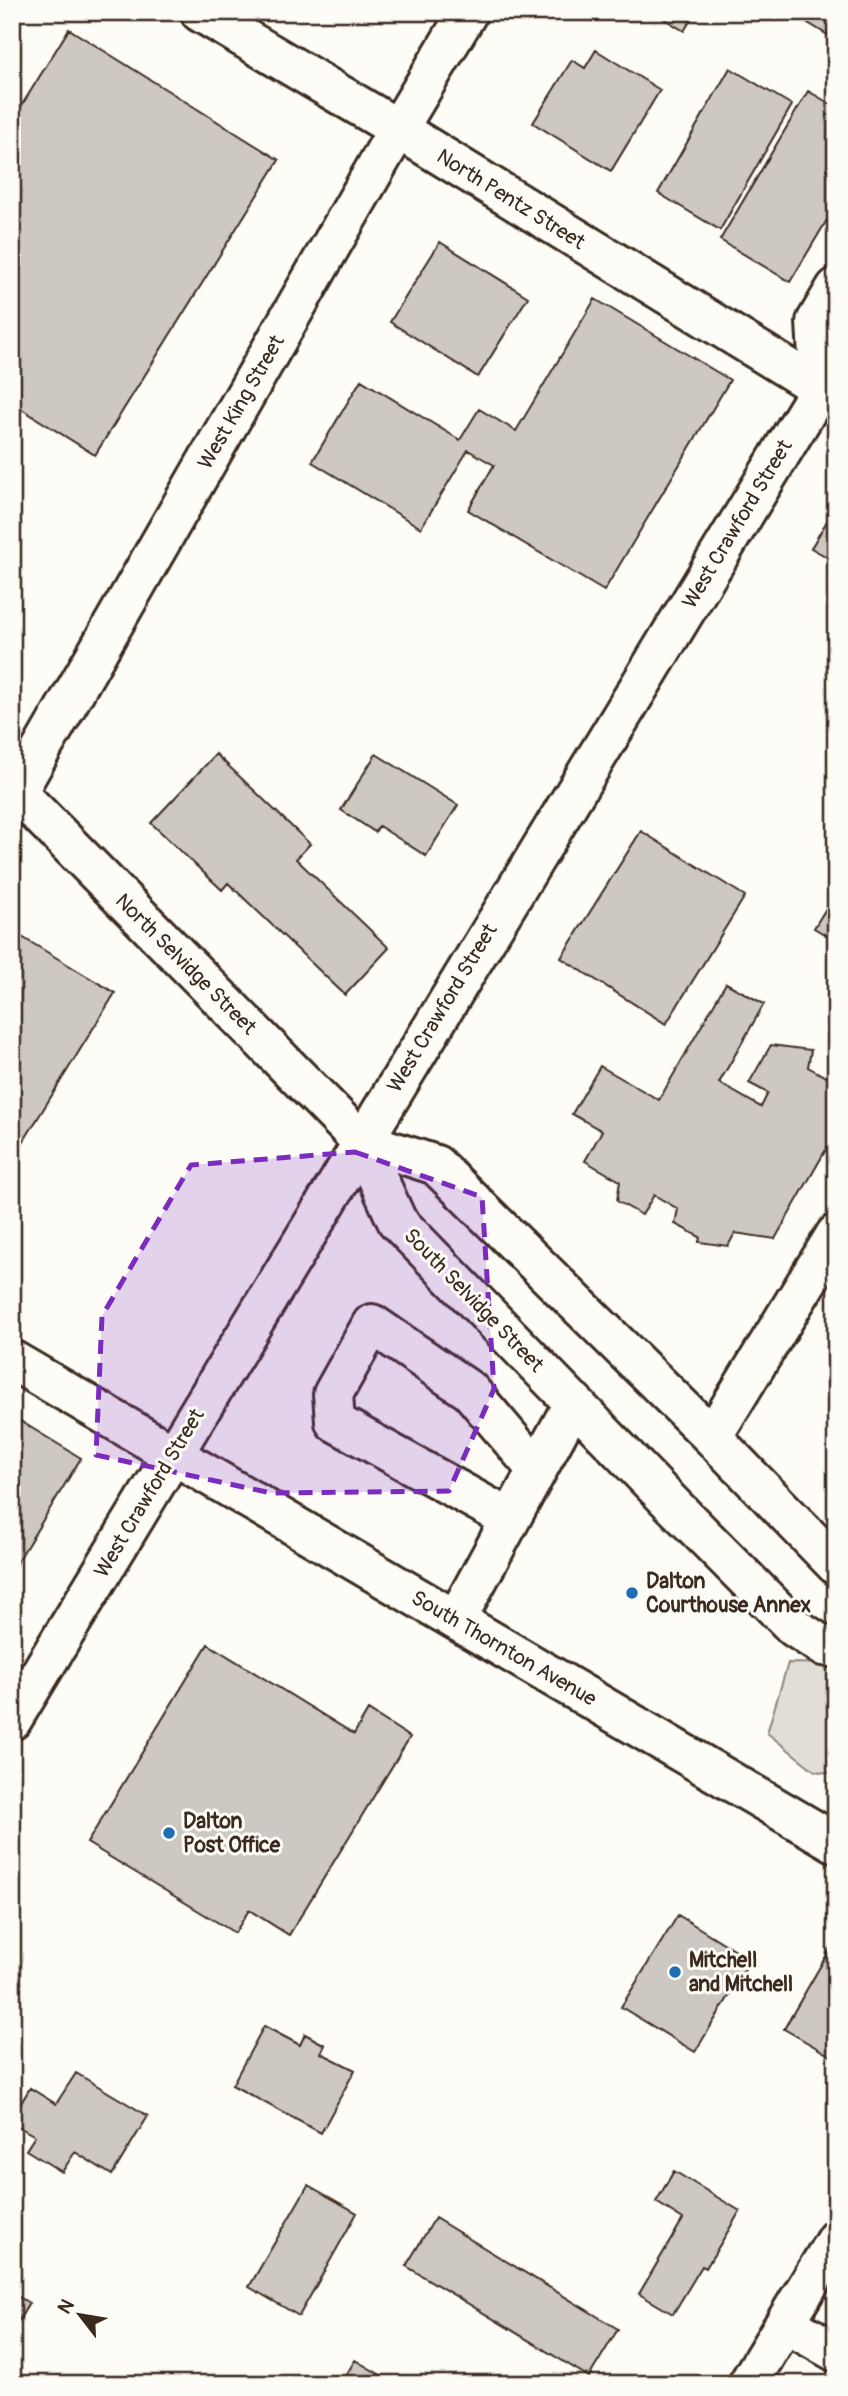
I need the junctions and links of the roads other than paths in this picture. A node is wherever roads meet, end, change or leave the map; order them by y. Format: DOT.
graph roads {
  1 [pos="200,12"];
  2 [pos="468,12"];
  3 [pos="398,129"];
  4 [pos="836,288"];
  5 [pos="830,389"];
  6 [pos="14,789"];
  7 [pos="361,1142"];
  8 [pos="836,1234"];
  9 [pos="12,1360"];
  10 [pos="574,1402"];
  11 [pos="712,1437"];
  12 [pos="173,1454"];
  13 [pos="537,1470"];
  14 [pos="510,1519"];
  15 [pos="836,1565"];
  16 [pos="456,1620"];
  17 [pos="836,1648"];
  18 [pos="12,1720"];
  19 [pos="836,1843"];
  20 [pos="835,2241"];
  21 [pos="785,2323"];
  22 [pos="836,2352"];
  23 [pos="747,2384"];
  1 -- 3 [label="street, North Pentz Street"];
  2 -- 3 [label="street, West King Street"];
  3 -- 5 [label="street, North Pentz Street"];
  3 -- 6 [label="street, West King Street"];
  4 -- 5 [label="street"];
  5 -- 7 [label="street, West Crawford Street"];
  6 -- 7 [label="street, North Selvidge Street"];
  7 -- 10 [label="street, South Selvidge Street"];
  7 -- 11 [label="street"];
  7 -- 12 [label="street, West Crawford Street"];
  8 -- 11 [label="street"];
  9 -- 12 [label="street, South Thornton Avenue"];
  10 -- 13 [label="street"];
  10 -- 17 [label="street, South Selvidge Street"];
  11 -- 15 [label="street"];
  12 -- 16 [label="street, South Thornton Avenue"];
  12 -- 18 [label="street, West Crawford Street"];
  13 -- 14 [label="street"];
  13 -- 14 [label="street"];
  14 -- 16 [label="street"];
  16 -- 19 [label="street, South Thornton Avenue"];
  20 -- 21 [label="street"];
  21 -- 22 [label="street"];
  21 -- 23 [label="street"];
}
